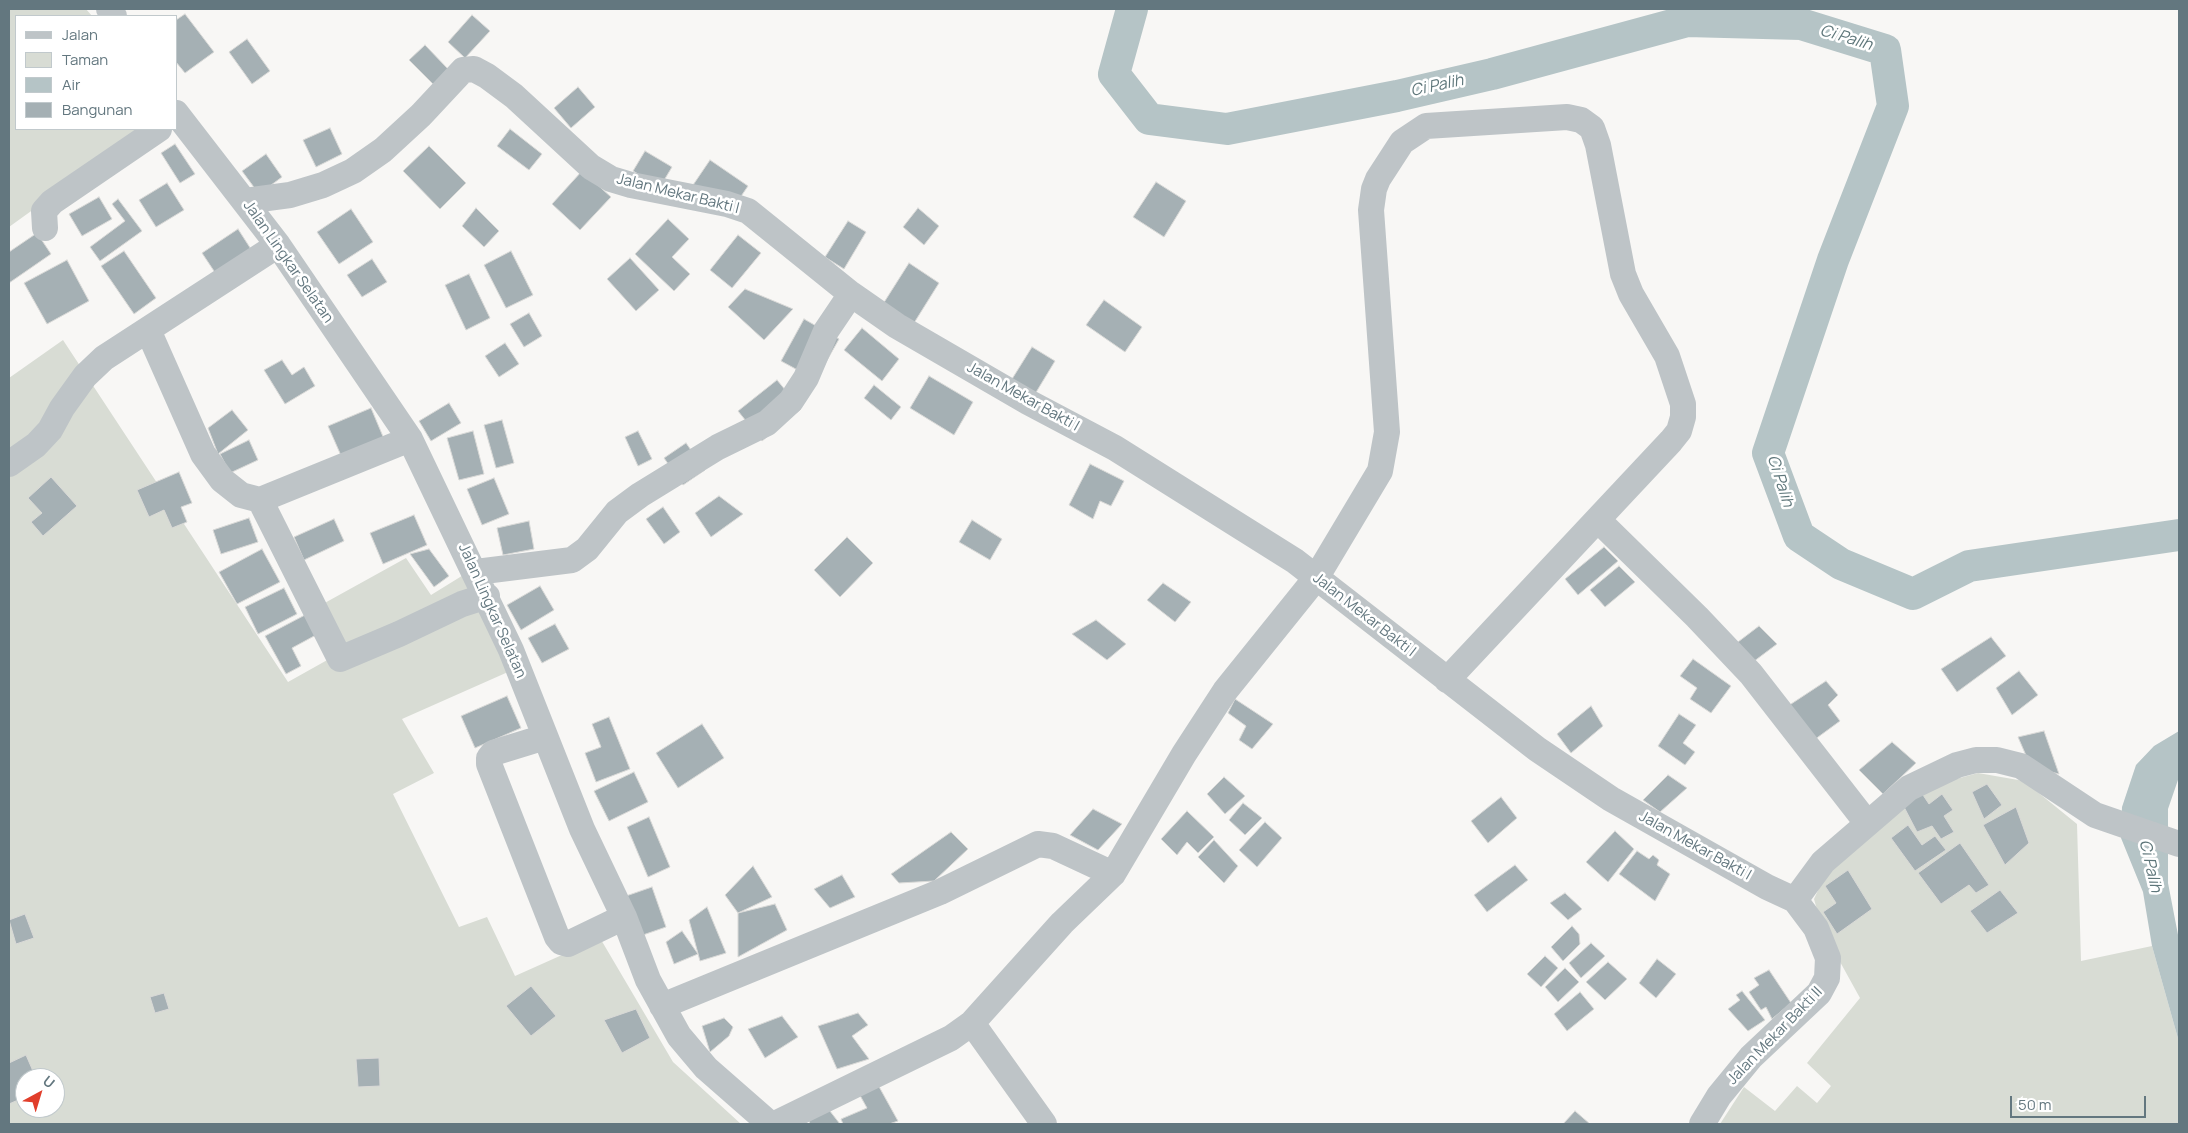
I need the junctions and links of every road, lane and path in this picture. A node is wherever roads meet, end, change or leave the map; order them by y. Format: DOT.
graph roads {
  1 [pos="178,124"];
  2 [pos="154,130"];
  3 [pos="245,201"];
  4 [pos="44,228"];
  5 [pos="278,245"];
  6 [pos="851,294"];
  7 [pos="148,330"];
  8 [pos="410,439"];
  9 [pos="9,464"];
  10 [pos="260,500"];
  11 [pos="1598,520"];
  12 [pos="476,572"];
  13 [pos="1316,578"];
  14 [pos="487,596"];
  15 [pos="1447,680"];
  16 [pos="545,737"];
  17 [pos="1868,823"];
  18 [pos="2179,844"];
  19 [pos="1113,874"];
  20 [pos="1795,900"];
  21 [pos="624,917"];
  22 [pos="662,1006"];
  23 [pos="972,1023"];
  24 [pos="770,1124"];
  25 [pos="775,1124"];
  26 [pos="1044,1124"];
  27 [pos="1702,1124"];
  1 -- 3 [label="street, Jalan Lingkar Selatan"];
  2 -- 4 [label="street"];
  3 -- 5 [label="street, Jalan Lingkar Selatan"];
  3 -- 6 [label="street, Jalan Mekar Bakti I"];
  5 -- 7 [label="street"];
  5 -- 8 [label="street, Jalan Lingkar Selatan"];
  6 -- 12 [label="street"];
  6 -- 13 [label="street, Jalan Mekar Bakti I"];
  7 -- 9 [label="street"];
  7 -- 10 [label="street"];
  8 -- 10 [label="street"];
  8 -- 12 [label="street, Jalan Lingkar Selatan"];
  10 -- 14 [label="street"];
  11 -- 13 [label="street"];
  11 -- 15 [label="street"];
  11 -- 17 [label="street"];
  12 -- 14 [label="street, Jalan Lingkar Selatan"];
  13 -- 15 [label="street, Jalan Mekar Bakti I"];
  13 -- 19 [label="street"];
  14 -- 16 [label="street, Jalan Lingkar Selatan"];
  15 -- 20 [label="street, Jalan Mekar Bakti I"];
  16 -- 21 [label="street, Jalan Lingkar Selatan"];
  16 -- 21 [label="street"];
  17 -- 18 [label="street"];
  17 -- 20 [label="street"];
  19 -- 22 [label="street"];
  19 -- 23 [label="street"];
  20 -- 27 [label="street, Jalan Mekar Bakti II"];
  21 -- 22 [label="street, Jalan Lingkar Selatan"];
  22 -- 24 [label="street, Jalan Lingkar Selatan"];
  23 -- 25 [label="street"];
  23 -- 26 [label="street"];
}
